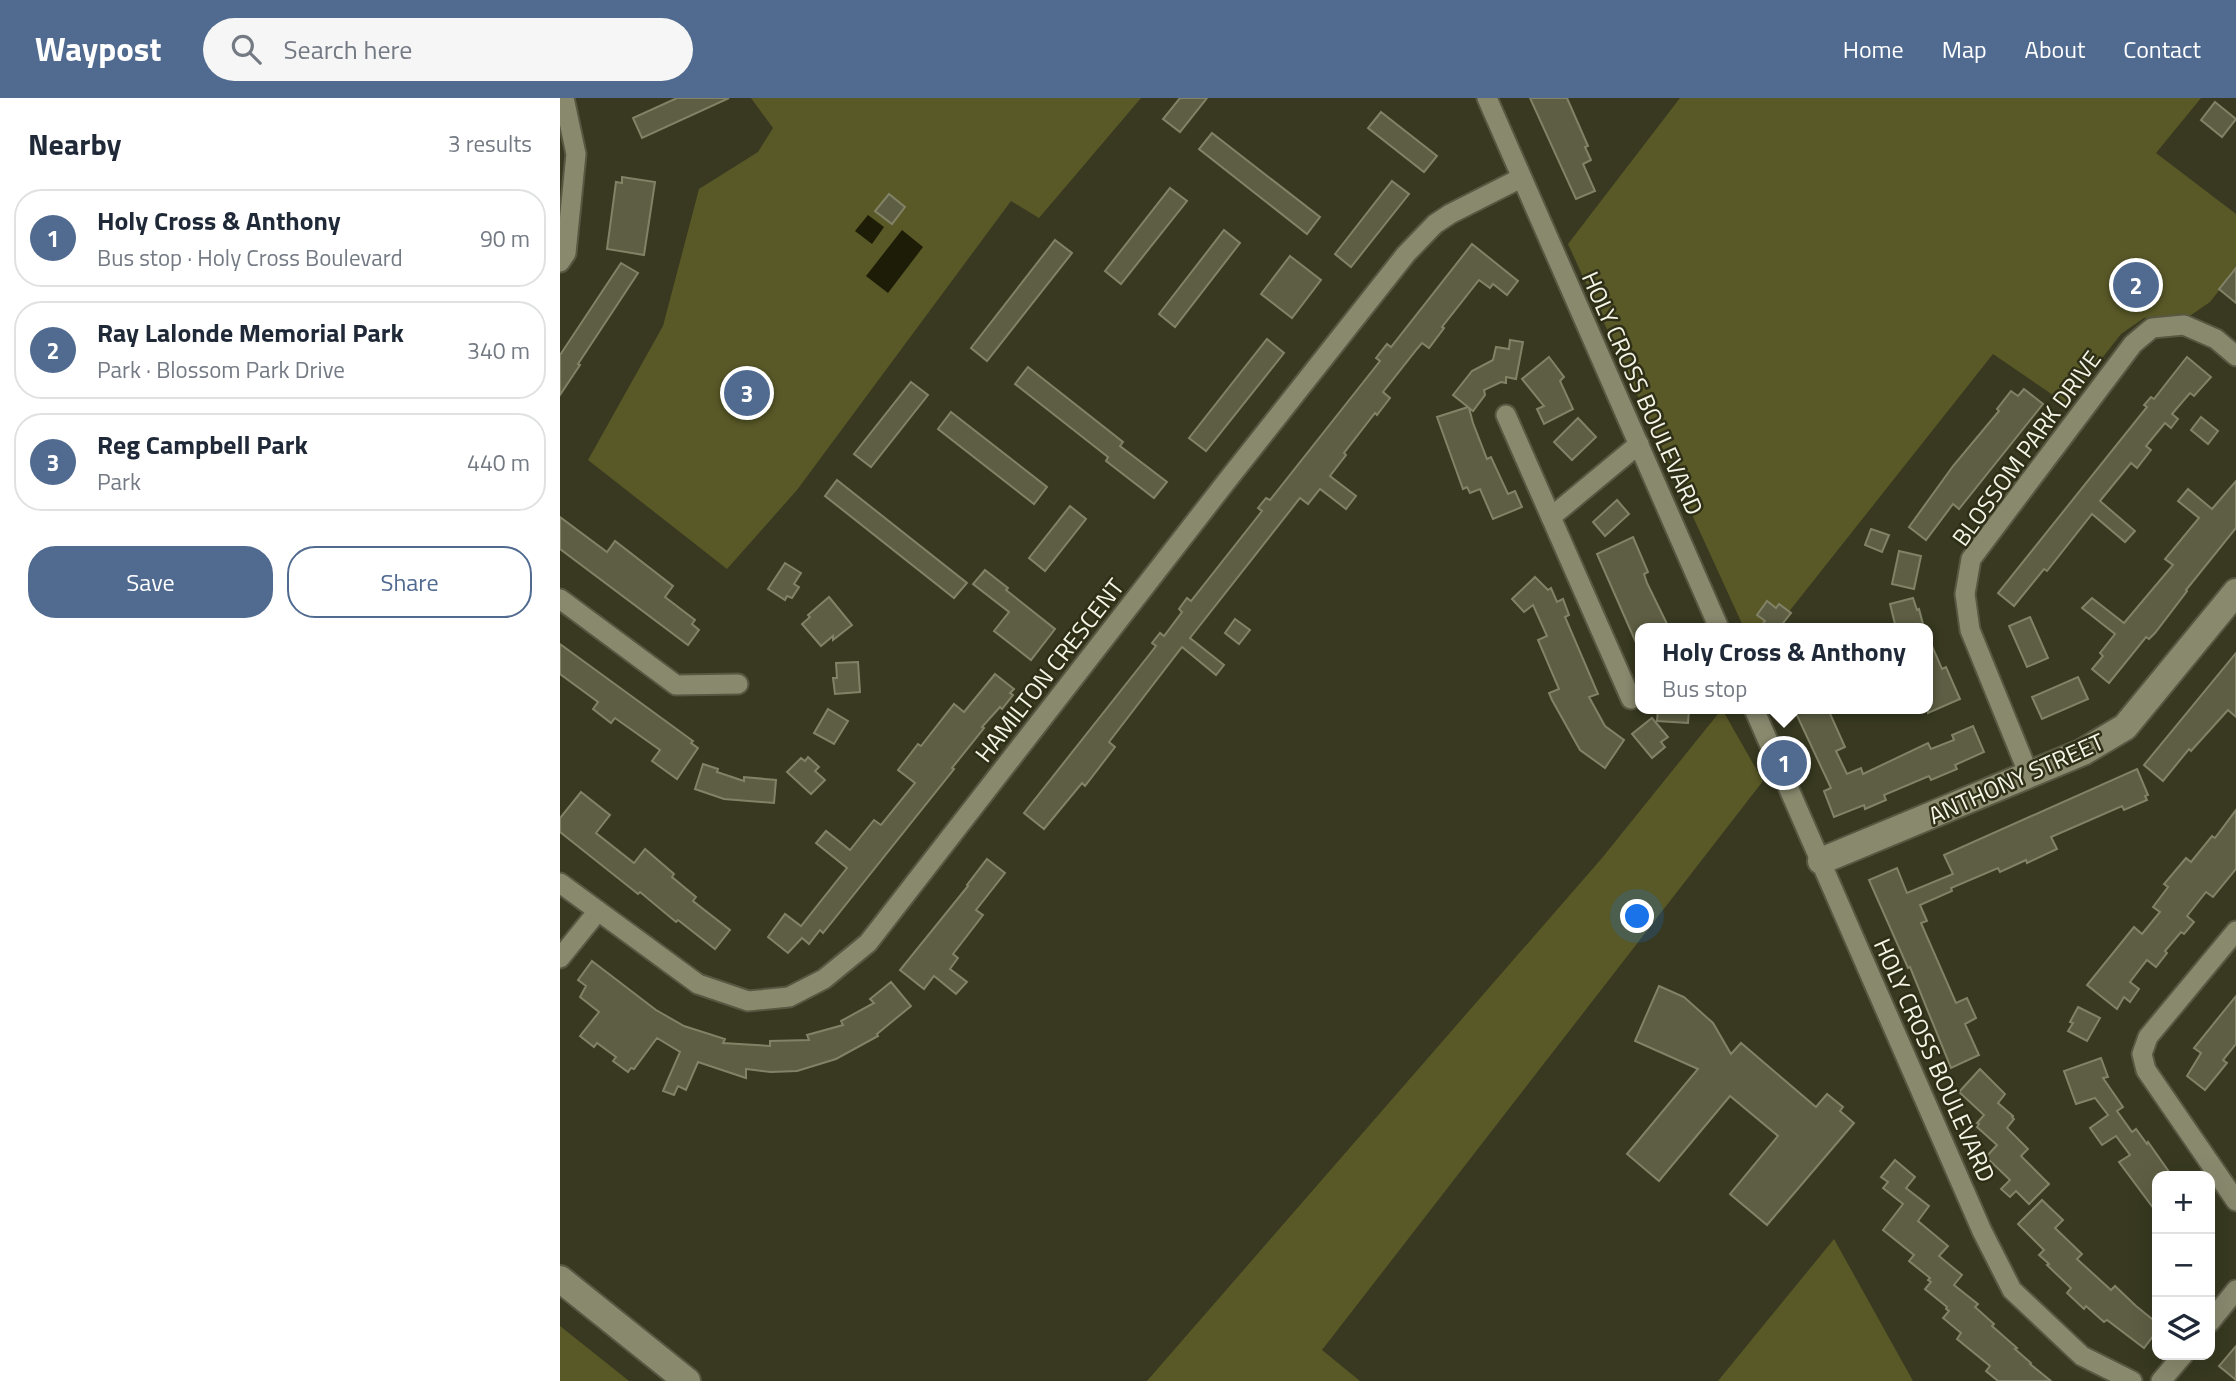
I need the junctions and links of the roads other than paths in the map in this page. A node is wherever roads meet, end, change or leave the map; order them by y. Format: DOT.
graph roads {
  1 [pos="564,98"];
  2 [pos="1487,98"];
  3 [pos="1521,178"];
  4 [pos="560,262"];
  5 [pos="2236,356"];
  6 [pos="1506,415"];
  7 [pos="1639,444"];
  8 [pos="1551,517"];
  9 [pos="2236,592"];
  10 [pos="560,599"];
  11 [pos="1717,623"];
  12 [pos="738,684"];
  13 [pos="1631,699"];
  14 [pos="1757,714"];
  15 [pos="2029,775"];
  16 [pos="1821,862"];
  17 [pos="560,883"];
  18 [pos="598,911"];
  19 [pos="2236,931"];
  20 [pos="560,958"];
  21 [pos="2236,1201"];
  22 [pos="560,1279"];
  23 [pos="2236,1290"];
  24 [pos="2215,1316"];
  25 [pos="2179,1360"];
  26 [pos="687,1381"];
  27 [pos="2132,1381"];
  28 [pos="2161,1381"];
  1 -- 4 [label="street"];
  2 -- 3 [label="street, HOLY CROSS BOULEVARD"];
  3 -- 7 [label="street, HOLY CROSS BOULEVARD"];
  3 -- 18 [label="street, HAMILTON CRESCENT"];
  5 -- 15 [label="street, BLOSSOM PARK DRIVE"];
  6 -- 8 [label="street"];
  7 -- 8 [label="street"];
  7 -- 11 [label="street, HOLY CROSS BOULEVARD"];
  8 -- 13 [label="street"];
  9 -- 15 [label="street, ANTHONY STREET"];
  10 -- 12 [label="street"];
  14 -- 16 [label="street, HOLY CROSS BOULEVARD"];
  15 -- 16 [label="street, ANTHONY STREET"];
  16 -- 27 [label="street, HOLY CROSS BOULEVARD"];
  17 -- 18 [label="street, HAMILTON CRESCENT"];
  18 -- 20 [label="street"];
  19 -- 21 [label="street"];
  22 -- 26 [label="street"];
  23 -- 24 [label="street"];
  25 -- 28 [label="street"];
}
